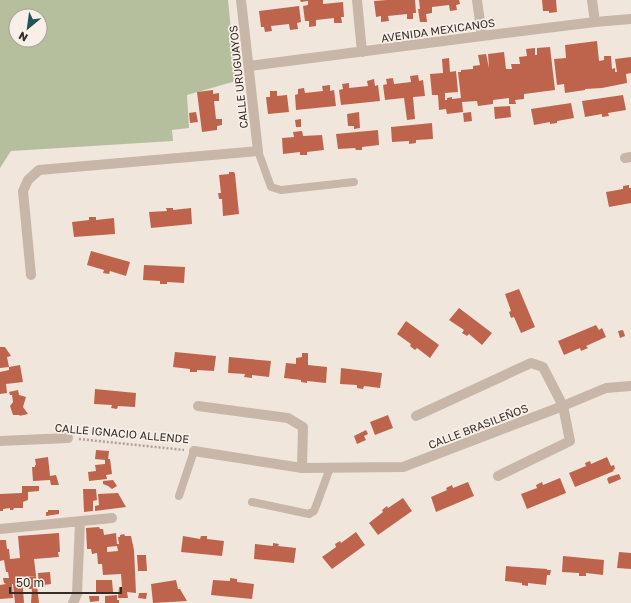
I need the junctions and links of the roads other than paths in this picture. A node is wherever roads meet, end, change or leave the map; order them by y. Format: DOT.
graph roads {
  1 [pos="241,0"];
  2 [pos="357,0"];
  3 [pos="477,0"];
  4 [pos="592,0"];
  5 [pos="631,19"];
  6 [pos="595,22"];
  7 [pos="482,36"];
  8 [pos="362,52"];
  9 [pos="249,66"];
  10 [pos="258,151"];
  11 [pos="354,182"];
  12 [pos="31,275"];
  13 [pos="631,386"];
  14 [pos="198,406"];
  15 [pos="563,406"];
  16 [pos="416,416"];
  17 [pos="68,438"];
  18 [pos="0,441"];
  19 [pos="194,451"];
  20 [pos="302,468"];
  21 [pos="330,468"];
  22 [pos="498,476"];
  23 [pos="179,496"];
  24 [pos="252,502"];
  25 [pos="112,518"];
  26 [pos="80,522"];
  27 [pos="0,529"];
  28 [pos="73,603"];
  1 -- 9 [label="street, CALLE URUGUAYOS"];
  2 -- 8 [label="street"];
  3 -- 7 [label="street"];
  4 -- 6 [label="street"];
  5 -- 6 [label="street, AVENIDA MEXICANOS"];
  6 -- 7 [label="street, AVENIDA MEXICANOS"];
  7 -- 8 [label="street, AVENIDA MEXICANOS"];
  8 -- 9 [label="street, AVENIDA MEXICANOS"];
  9 -- 10 [label="street, CALLE URUGUAYOS"];
  10 -- 11 [label="lane"];
  10 -- 12 [label="street"];
  13 -- 15 [label="street, CALLE BRASILEÑOS"];
  14 -- 20 [label="street"];
  15 -- 16 [label="street"];
  15 -- 21 [label="street, CALLE BRASILEÑOS"];
  15 -- 22 [label="street"];
  17 -- 18 [label="street, CALLE IGNACIO ALLENDE"];
  19 -- 20 [label="street, CALLE BRASILEÑOS"];
  19 -- 23 [label="lane"];
  20 -- 21 [label="street, CALLE BRASILEÑOS"];
  21 -- 24 [label="lane"];
  25 -- 26 [label="street"];
  26 -- 27 [label="street"];
  26 -- 28 [label="street"];
}
